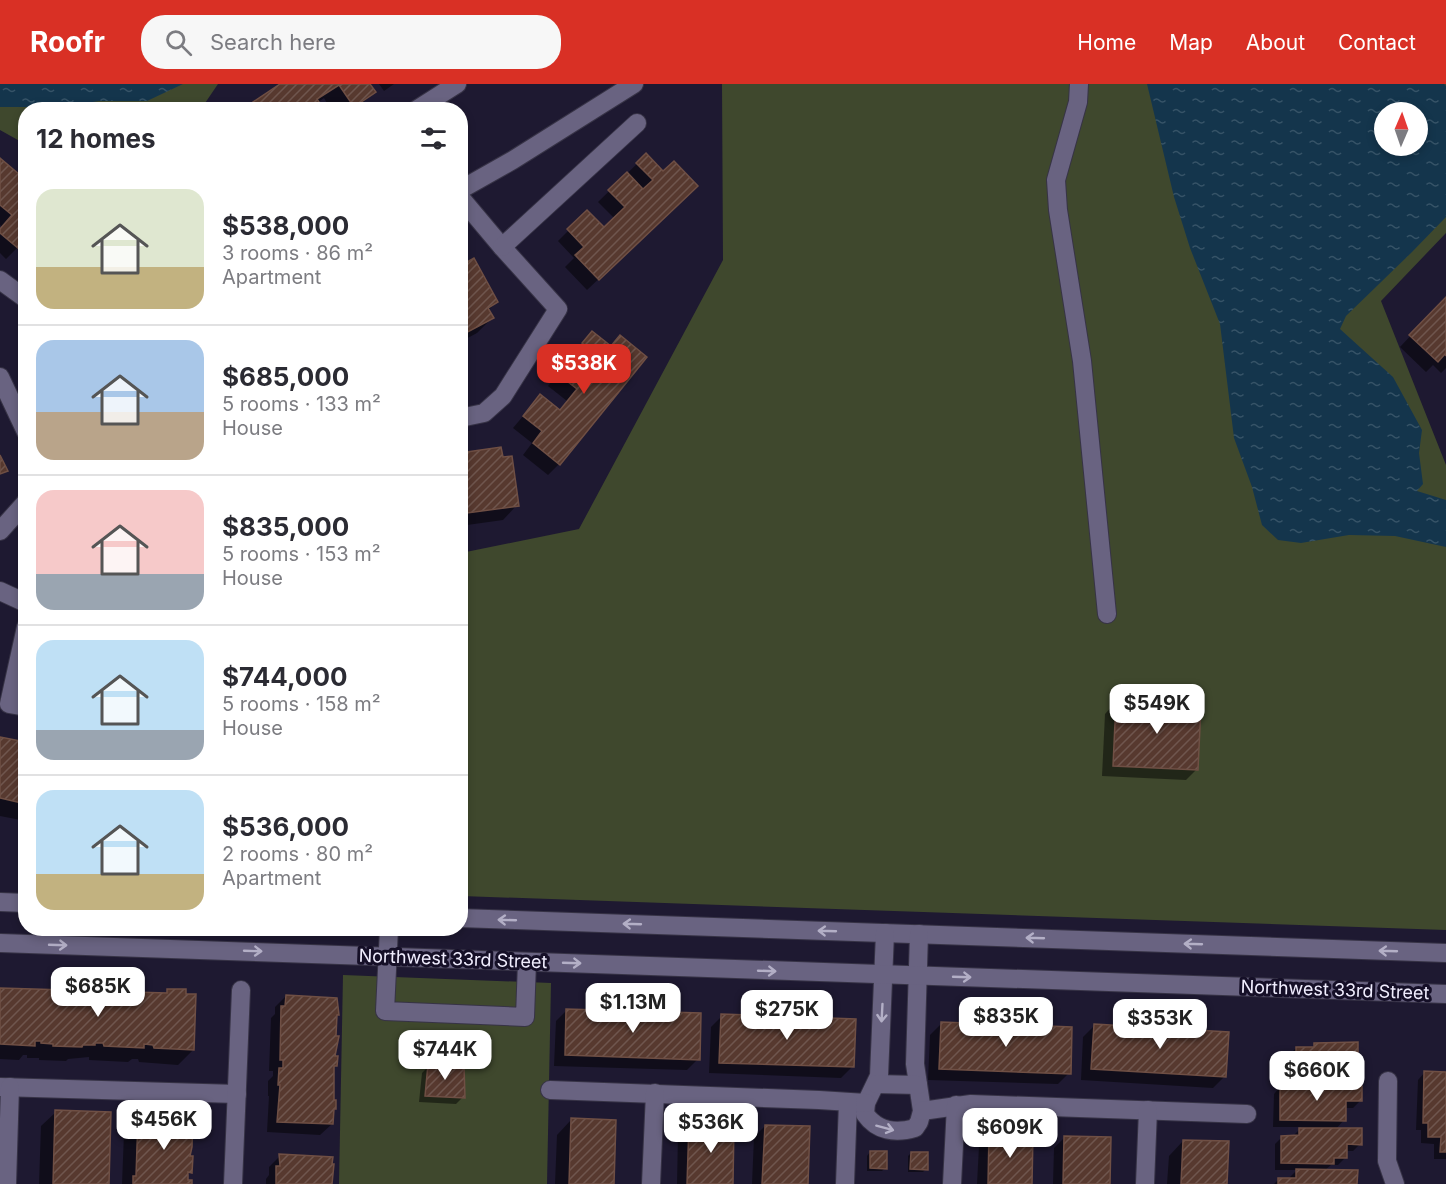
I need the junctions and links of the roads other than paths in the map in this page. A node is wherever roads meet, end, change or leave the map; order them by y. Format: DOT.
graph roads {
  1 [pos="457,84"];
  2 [pos="634,84"];
  3 [pos="1078,84"];
  4 [pos="429,102"];
  5 [pos="637,123"];
  6 [pos="468,185"];
  7 [pos="468,206"];
  8 [pos="502,247"];
  9 [pos="0,280"];
  10 [pos="18,292"];
  11 [pos="0,377"];
  12 [pos="18,415"];
  13 [pos="468,416"];
  14 [pos="18,511"];
  15 [pos="0,531"];
  16 [pos="0,591"];
  17 [pos="18,599"];
  18 [pos="1107,614"];
  19 [pos="18,663"];
  20 [pos="18,706"];
  21 [pos="0,902"];
  22 [pos="18,903"];
  23 [pos="468,918"];
  24 [pos="885,933"];
  25 [pos="919,934"];
  26 [pos="389,936"];
  27 [pos="0,943"];
  28 [pos="1446,953"];
  29 [pos="388,957"];
  30 [pos="527,962"];
  31 [pos="884,975"];
  32 [pos="917,976"];
  33 [pos="241,990"];
  34 [pos="1446,994"];
  35 [pos="1388,1081"];
  36 [pos="876,1084"];
  37 [pos="918,1085"];
  38 [pos="5,1087"];
  39 [pos="550,1090"];
  40 [pos="655,1093"];
  41 [pos="237,1094"];
  42 [pos="857,1102"];
  43 [pos="956,1105"];
  44 [pos="1148,1110"];
  45 [pos="922,1111"];
  46 [pos="1247,1114"];
  47 [pos="7,1184"];
  48 [pos="234,1184"];
  49 [pos="651,1184"];
  50 [pos="845,1184"];
  51 [pos="952,1184"];
  52 [pos="1145,1184"];
  53 [pos="1395,1184"];
  1 -- 4 [label="street"];
  2 -- 6 [label="street"];
  3 -- 18 [label="street"];
  5 -- 8 [label="street"];
  7 -- 8 [label="street"];
  8 -- 13 [label="street"];
  9 -- 10 [label="street"];
  11 -- 12 [label="street"];
  14 -- 15 [label="street"];
  16 -- 17 [label="street"];
  19 -- 20 [label="street"];
  21 -- 22 [label="street"];
  24 -- 23 [label="street, one-way"];
  24 -- 25 [label="street"];
  24 -- 31 [label="street"];
  28 -- 25 [label="street, one-way"];
  25 -- 32 [label="street"];
  26 -- 29 [label="street"];
  27 -- 29 [label="street, Northwest 33rd Street, one-way"];
  29 -- 30 [label="street, Northwest 33rd Street"];
  29 -- 30 [label="street"];
  30 -- 31 [label="street, Northwest 33rd Street, one-way"];
  31 -- 32 [label="street, Northwest 33rd Street"];
  31 -- 36 [label="street, one-way"];
  32 -- 34 [label="street, Northwest 33rd Street, one-way"];
  32 -- 37 [label="street"];
  33 -- 41 [label="street"];
  35 -- 53 [label="street"];
  36 -- 37 [label="street"];
  36 -- 42 [label="street"];
  37 -- 45 [label="street"];
  38 -- 41 [label="street"];
  38 -- 47 [label="street"];
  39 -- 40 [label="street"];
  40 -- 42 [label="street"];
  40 -- 49 [label="street"];
  41 -- 48 [label="street"];
  42 -- 45 [label="street, one-way"];
  42 -- 50 [label="street"];
  43 -- 44 [label="street"];
  43 -- 45 [label="street"];
  43 -- 51 [label="street"];
  44 -- 46 [label="street"];
  44 -- 52 [label="street"];
}
